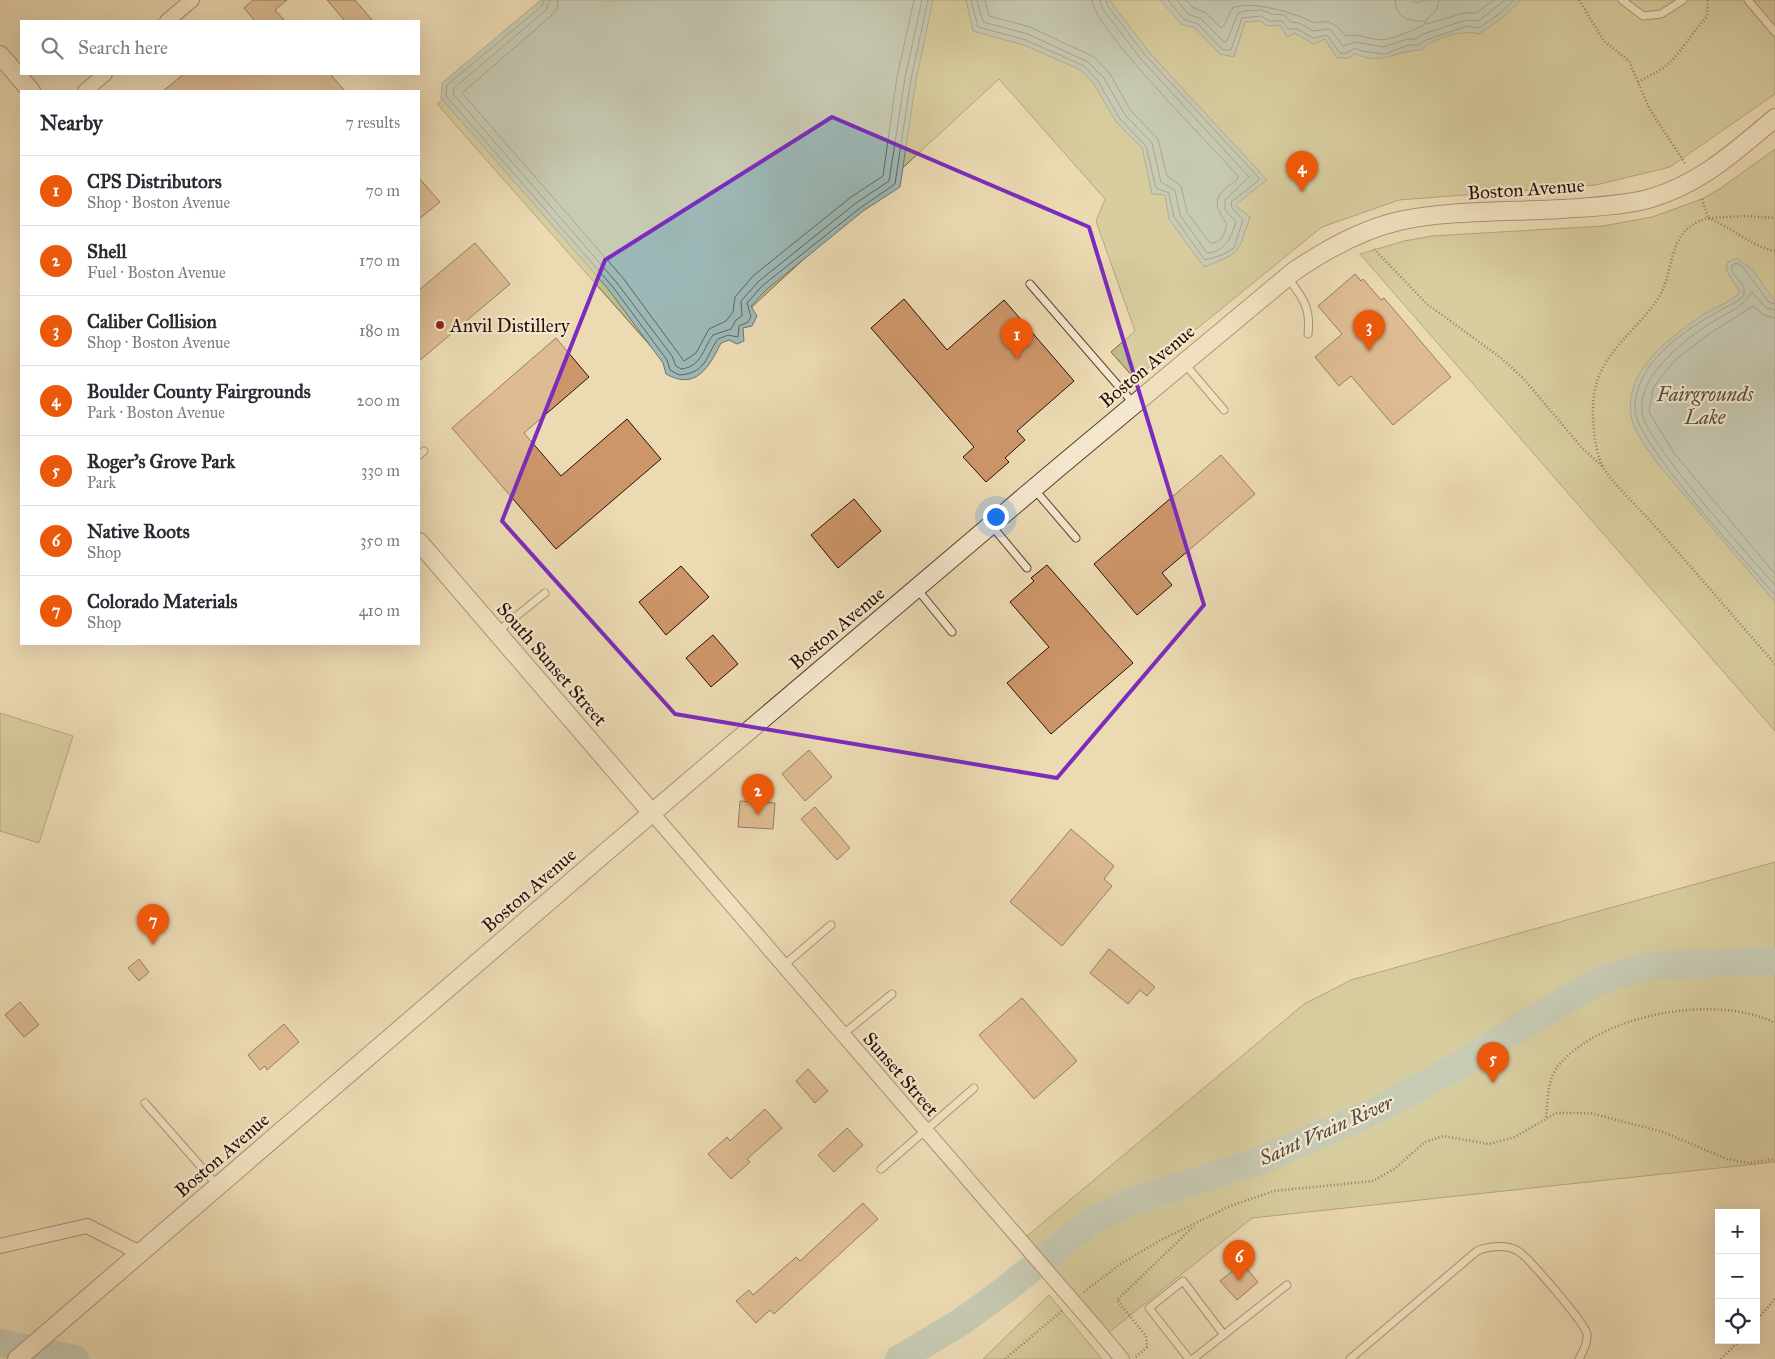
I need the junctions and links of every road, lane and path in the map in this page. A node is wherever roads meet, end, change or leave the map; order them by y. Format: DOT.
graph roads {
  1 [pos="192,0"];
  2 [pos="1579,0"];
  3 [pos="1622,0"];
  4 [pos="1683,0"];
  5 [pos="1708,0"];
  6 [pos="1748,0"];
  7 [pos="168,20"];
  8 [pos="1775,32"];
  9 [pos="0,55"];
  10 [pos="104,75"];
  11 [pos="1638,82"];
  12 [pos="30,90"];
  13 [pos="86,90"];
  14 [pos="1775,118"];
  15 [pos="1686,165"];
  16 [pos="1702,199"];
  17 [pos="1708,218"];
  18 [pos="1775,218"];
  19 [pos="1374,249"];
  20 [pos="1775,251"];
  21 [pos="1287,277"];
  22 [pos="1030,284"];
  23 [pos="1308,334"];
  24 [pos="1184,363"];
  25 [pos="1134,404"];
  26 [pos="1224,410"];
  27 [pos="1603,467"];
  28 [pos="1034,489"];
  29 [pos="991,525"];
  30 [pos="1076,538"];
  31 [pos="420,543"];
  32 [pos="1027,568"];
  33 [pos="917,588"];
  34 [pos="545,593"];
  35 [pos="952,632"];
  36 [pos="497,633"];
  37 [pos="1775,664"];
  38 [pos="652,813"];
  39 [pos="831,925"];
  40 [pos="783,966"];
  41 [pos="892,994"];
  42 [pos="1775,1023"];
  43 [pos="842,1035"];
  44 [pos="974,1088"];
  45 [pos="145,1103"];
  46 [pos="1546,1117"];
  47 [pos="925,1130"];
  48 [pos="1775,1158"];
  49 [pos="881,1169"];
  50 [pos="218,1186"];
  51 [pos="1197,1223"];
  52 [pos="0,1246"];
  53 [pos="140,1253"];
  54 [pos="1287,1285"];
  55 [pos="1081,1295"];
  56 [pos="1775,1299"];
  57 [pos="1066,1307"];
  58 [pos="1760,1316"];
  59 [pos="1224,1335"];
  60 [pos="1736,1344"];
  61 [pos="17,1359"];
  62 [pos="1005,1359"];
  63 [pos="1122,1359"];
  64 [pos="1134,1359"];
  65 [pos="1189,1359"];
  66 [pos="1193,1359"];
  67 [pos="1350,1359"];
  68 [pos="1579,1359"];
  69 [pos="1721,1359"];
  1 -- 7 [label="street"];
  2 -- 11 [label="path"];
  3 -- 4 [label="lane"];
  5 -- 11 [label="path"];
  6 -- 8 [label="lane"];
  9 -- 12 [label="street"];
  10 -- 13 [label="street"];
  11 -- 15 [label="path"];
  14 -- 21 [label="street, Boston Avenue"];
  16 -- 17 [label="path"];
  17 -- 18 [label="path"];
  17 -- 20 [label="path"];
  17 -- 27 [label="path"];
  19 -- 27 [label="path"];
  21 -- 23 [label="lane"];
  21 -- 24 [label="street, Boston Avenue"];
  22 -- 25 [label="lane"];
  24 -- 25 [label="street, Boston Avenue"];
  24 -- 26 [label="lane"];
  25 -- 28 [label="street, Boston Avenue"];
  27 -- 37 [label="path"];
  28 -- 29 [label="street, Boston Avenue"];
  28 -- 30 [label="lane"];
  29 -- 32 [label="lane"];
  29 -- 33 [label="street, Boston Avenue"];
  31 -- 36 [label="street, South Sunset Street"];
  33 -- 35 [label="lane"];
  33 -- 38 [label="street, Boston Avenue"];
  34 -- 36 [label="lane"];
  36 -- 38 [label="street, South Sunset Street"];
  38 -- 40 [label="street, Sunset Street"];
  38 -- 50 [label="street, Boston Avenue"];
  39 -- 40 [label="lane"];
  40 -- 43 [label="street, Sunset Street"];
  41 -- 43 [label="lane"];
  42 -- 46 [label="path"];
  43 -- 47 [label="street, Sunset Street"];
  44 -- 47 [label="lane"];
  45 -- 50 [label="lane"];
  46 -- 48 [label="path"];
  46 -- 51 [label="path"];
  47 -- 49 [label="lane"];
  47 -- 63 [label="street, Sunset Street, bridge"];
  50 -- 53 [label="street, Boston Avenue"];
  51 -- 55 [label="path"];
  51 -- 64 [label="path"];
  52 -- 53 [label="street"];
  53 -- 61 [label="street, Boston Avenue"];
  54 -- 59 [label="lane"];
  56 -- 58 [label="path"];
  57 -- 62 [label="path"];
  59 -- 65 [label="lane"];
  59 -- 66 [label="lane"];
  60 -- 69 [label="path"];
  67 -- 68 [label="lane"];
}
